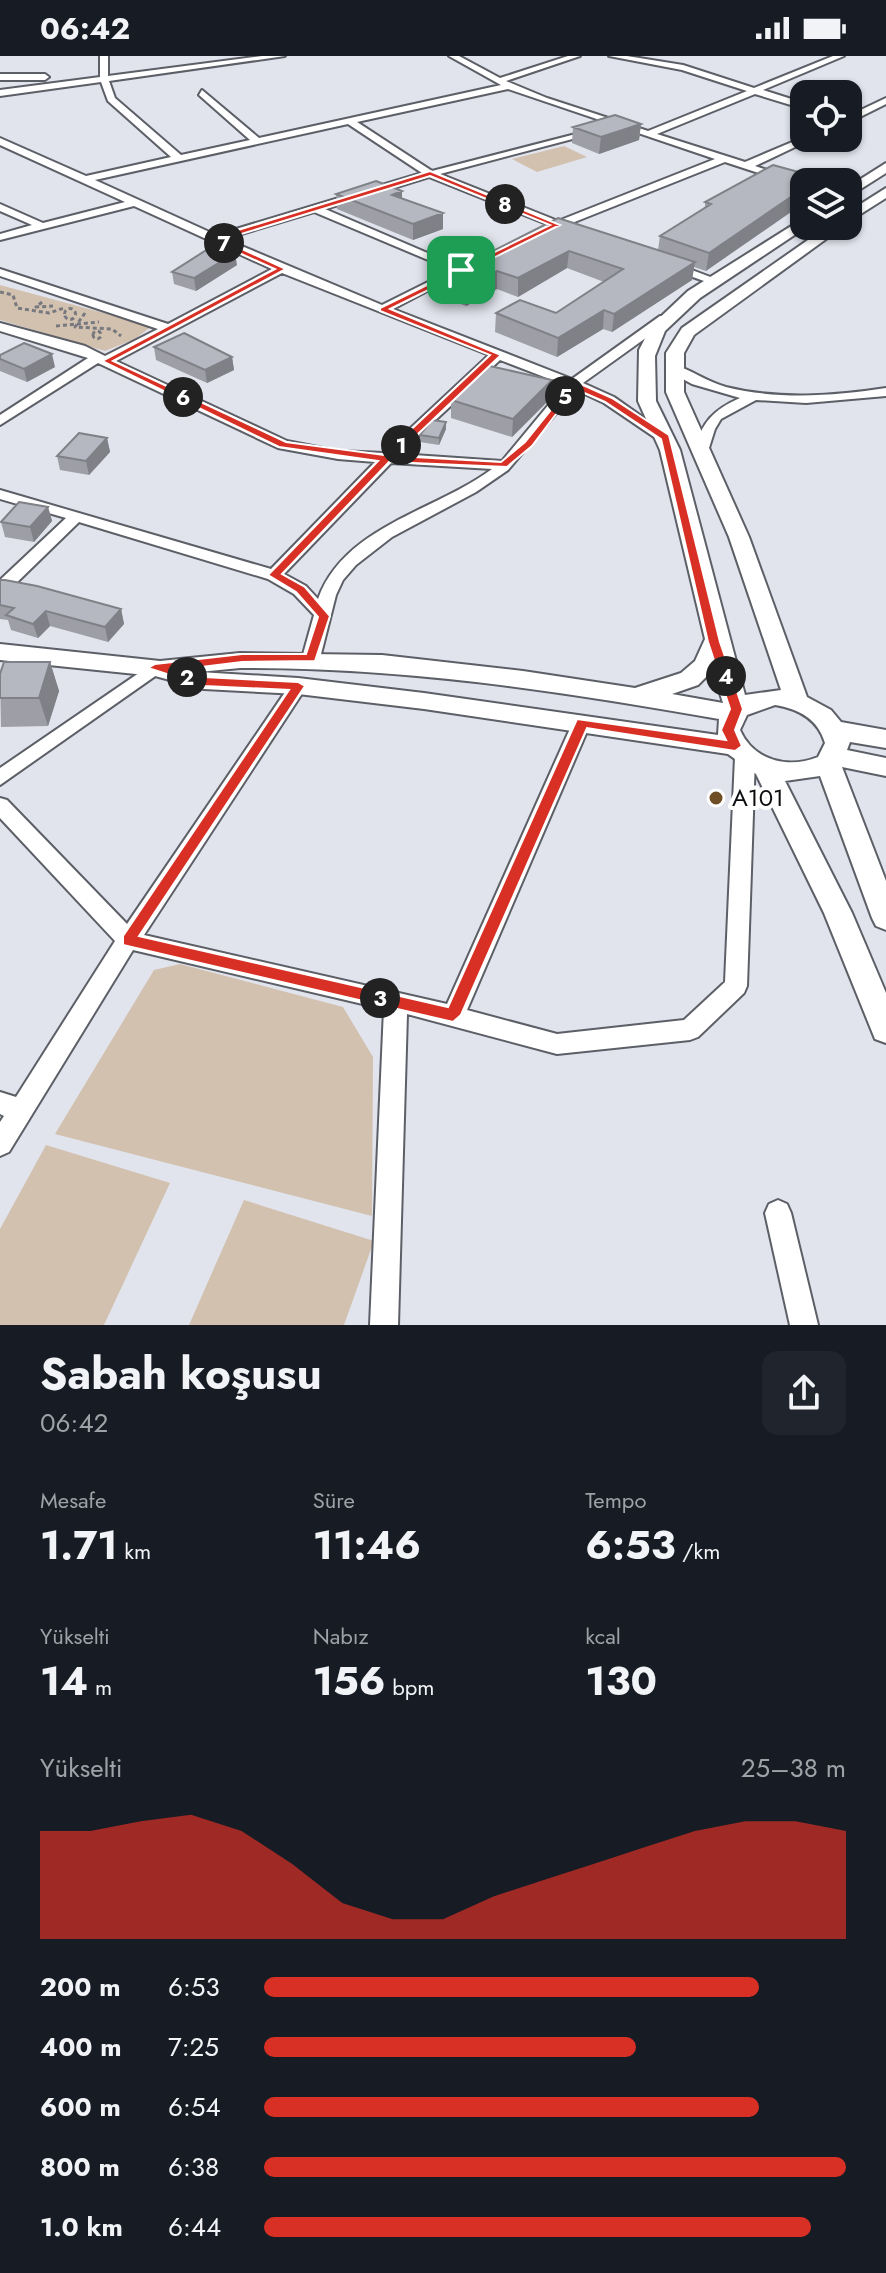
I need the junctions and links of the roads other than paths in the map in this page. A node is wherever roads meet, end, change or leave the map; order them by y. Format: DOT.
graph roads {
  1 [pos="104,56"];
  2 [pos="281,56"];
  3 [pos="453,56"];
  4 [pos="576,56"];
  5 [pos="613,56"];
  6 [pos="684,56"];
  7 [pos="840,56"];
  8 [pos="664,64"];
  9 [pos="0,77"];
  10 [pos="46,77"];
  11 [pos="104,79"];
  12 [pos="498,81"];
  13 [pos="509,86"];
  14 [pos="756,89"];
  15 [pos="0,93"];
  16 [pos="202,93"];
  17 [pos="790,101"];
  18 [pos="886,101"];
  19 [pos="862,113"];
  20 [pos="349,121"];
  21 [pos="618,124"];
  22 [pos="648,134"];
  23 [pos="0,141"];
  24 [pos="257,141"];
  25 [pos="790,146"];
  26 [pos="13,147"];
  27 [pos="0,150"];
  28 [pos="179,159"];
  29 [pos="722,160"];
  30 [pos="743,167"];
  31 [pos="886,167"];
  32 [pos="430,174"];
  33 [pos="82,180"];
  34 [pos="790,181"];
  35 [pos="862,183"];
  36 [pos="886,192"];
  37 [pos="132,203"];
  38 [pos="0,207"];
  39 [pos="862,208"];
  40 [pos="315,209"];
  41 [pos="40,225"];
  42 [pos="556,225"];
  43 [pos="790,231"];
  44 [pos="543,232"];
  45 [pos="585,235"];
  46 [pos="0,237"];
  47 [pos="215,239"];
  48 [pos="817,240"];
  49 [pos="657,261"];
  50 [pos="475,263"];
  51 [pos="281,269"];
  52 [pos="461,270"];
  53 [pos="0,272"];
  54 [pos="715,281"];
  55 [pos="383,309"];
  56 [pos="664,319"];
  57 [pos="169,328"];
  58 [pos="4,331"];
  59 [pos="497,355"];
  60 [pos="102,359"];
  61 [pos="675,369"];
  62 [pos="574,384"];
  63 [pos="886,392"];
  64 [pos="754,397"];
  65 [pos="0,421"];
  66 [pos="665,438"];
  67 [pos="701,451"];
  68 [pos="386,459"];
  69 [pos="504,465"];
  70 [pos="0,494"];
  71 [pos="78,515"];
  72 [pos="274,575"];
  73 [pos="0,589"];
  74 [pos="324,616"];
  75 [pos="714,642"];
  76 [pos="0,652"];
  77 [pos="311,658"];
  78 [pos="155,668"];
  79 [pos="298,686"];
  80 [pos="618,694"];
  81 [pos="797,702"];
  82 [pos="735,711"];
  83 [pos="582,722"];
  84 [pos="834,730"];
  85 [pos="886,739"];
  86 [pos="748,757"];
  87 [pos="830,759"];
  88 [pos="886,767"];
  89 [pos="0,778"];
  90 [pos="0,805"];
  91 [pos="886,918"];
  92 [pos="128,940"];
  93 [pos="396,1002"];
  94 [pos="453,1015"];
  95 [pos="886,1029"];
  96 [pos="11,1107"];
  97 [pos="0,1144"];
  98 [pos="778,1213"];
  99 [pos="384,1325"];
  100 [pos="804,1325"];
  1 -- 11 [label="street"];
  2 -- 11 [label="street"];
  3 -- 12 [label="street"];
  4 -- 12 [label="street"];
  5 -- 8 [label="street"];
  6 -- 8 [label="street"];
  7 -- 14 [label="street"];
  8 -- 14 [label="street"];
  9 -- 10 [label="street"];
  11 -- 15 [label="street"];
  11 -- 28 [label="street"];
  12 -- 13 [label="street"];
  13 -- 20 [label="street"];
  13 -- 21 [label="street"];
  14 -- 17 [label="street"];
  14 -- 22 [label="street"];
  16 -- 24 [label="street"];
  18 -- 19 [label="street"];
  20 -- 24 [label="street"];
  20 -- 32 [label="street"];
  21 -- 22 [label="street"];
  21 -- 32 [label="street"];
  22 -- 29 [label="street"];
  23 -- 26 [label="street"];
  24 -- 28 [label="street"];
  25 -- 30 [label="street"];
  26 -- 27 [label="street"];
  26 -- 33 [label="street"];
  28 -- 33 [label="street"];
  29 -- 30 [label="street"];
  29 -- 42 [label="street"];
  30 -- 34 [label="street"];
  31 -- 35 [label="main road"];
  32 -- 40 [label="street"];
  32 -- 42 [label="street"];
  33 -- 37 [label="street"];
  36 -- 39 [label="main road"];
  37 -- 41 [label="street"];
  37 -- 47 [label="street"];
  38 -- 41 [label="street"];
  40 -- 47 [label="street"];
  40 -- 52 [label="street"];
  41 -- 46 [label="street"];
  42 -- 44 [label="street"];
  42 -- 45 [label="street"];
  43 -- 54 [label="main road"];
  47 -- 51 [label="street"];
  48 -- 61 [label="main road"];
  49 -- 54 [label="street"];
  50 -- 52 [label="street"];
  51 -- 55 [label="street"];
  51 -- 57 [label="street"];
  52 -- 55 [label="street"];
  53 -- 57 [label="street"];
  54 -- 56 [label="main road"];
  55 -- 59 [label="street"];
  56 -- 62 [label="street"];
  56 -- 66 [label="main road"];
  57 -- 60 [label="street"];
  58 -- 60 [label="street"];
  59 -- 62 [label="street"];
  59 -- 68 [label="street"];
  60 -- 65 [label="street"];
  60 -- 68 [label="street"];
  61 -- 64 [label="street"];
  61 -- 67 [label="main road"];
  62 -- 66 [label="street"];
  62 -- 69 [label="street"];
  63 -- 64 [label="street"];
  64 -- 67 [label="street"];
  66 -- 75 [label="main road"];
  67 -- 81 [label="main road"];
  68 -- 69 [label="street"];
  68 -- 72 [label="street"];
  69 -- 74 [label="street"];
  70 -- 71 [label="street"];
  71 -- 72 [label="street"];
  71 -- 73 [label="street"];
  72 -- 74 [label="street"];
  74 -- 77 [label="street"];
  75 -- 80 [label="main road"];
  75 -- 82 [label="main road"];
  76 -- 78 [label="main road"];
  77 -- 78 [label="main road"];
  77 -- 80 [label="main road"];
  78 -- 79 [label="main road"];
  78 -- 89 [label="street"];
  79 -- 83 [label="main road"];
  79 -- 92 [label="street"];
  80 -- 82 [label="main road"];
  81 -- 82 [label="main road"];
  81 -- 84 [label="main road"];
  82 -- 86 [label="main road"];
  83 -- 86 [label="main road"];
  83 -- 94 [label="street"];
  84 -- 85 [label="main road"];
  84 -- 87 [label="main road"];
  86 -- 87 [label="main road"];
  86 -- 94 [label="street"];
  86 -- 95 [label="main road"];
  87 -- 88 [label="main road"];
  87 -- 91 [label="main road"];
  90 -- 92 [label="street"];
  92 -- 93 [label="street"];
  92 -- 96 [label="street"];
  93 -- 94 [label="street"];
  93 -- 99 [label="street"];
  96 -- 97 [label="street"];
  98 -- 100 [label="street"];
}
